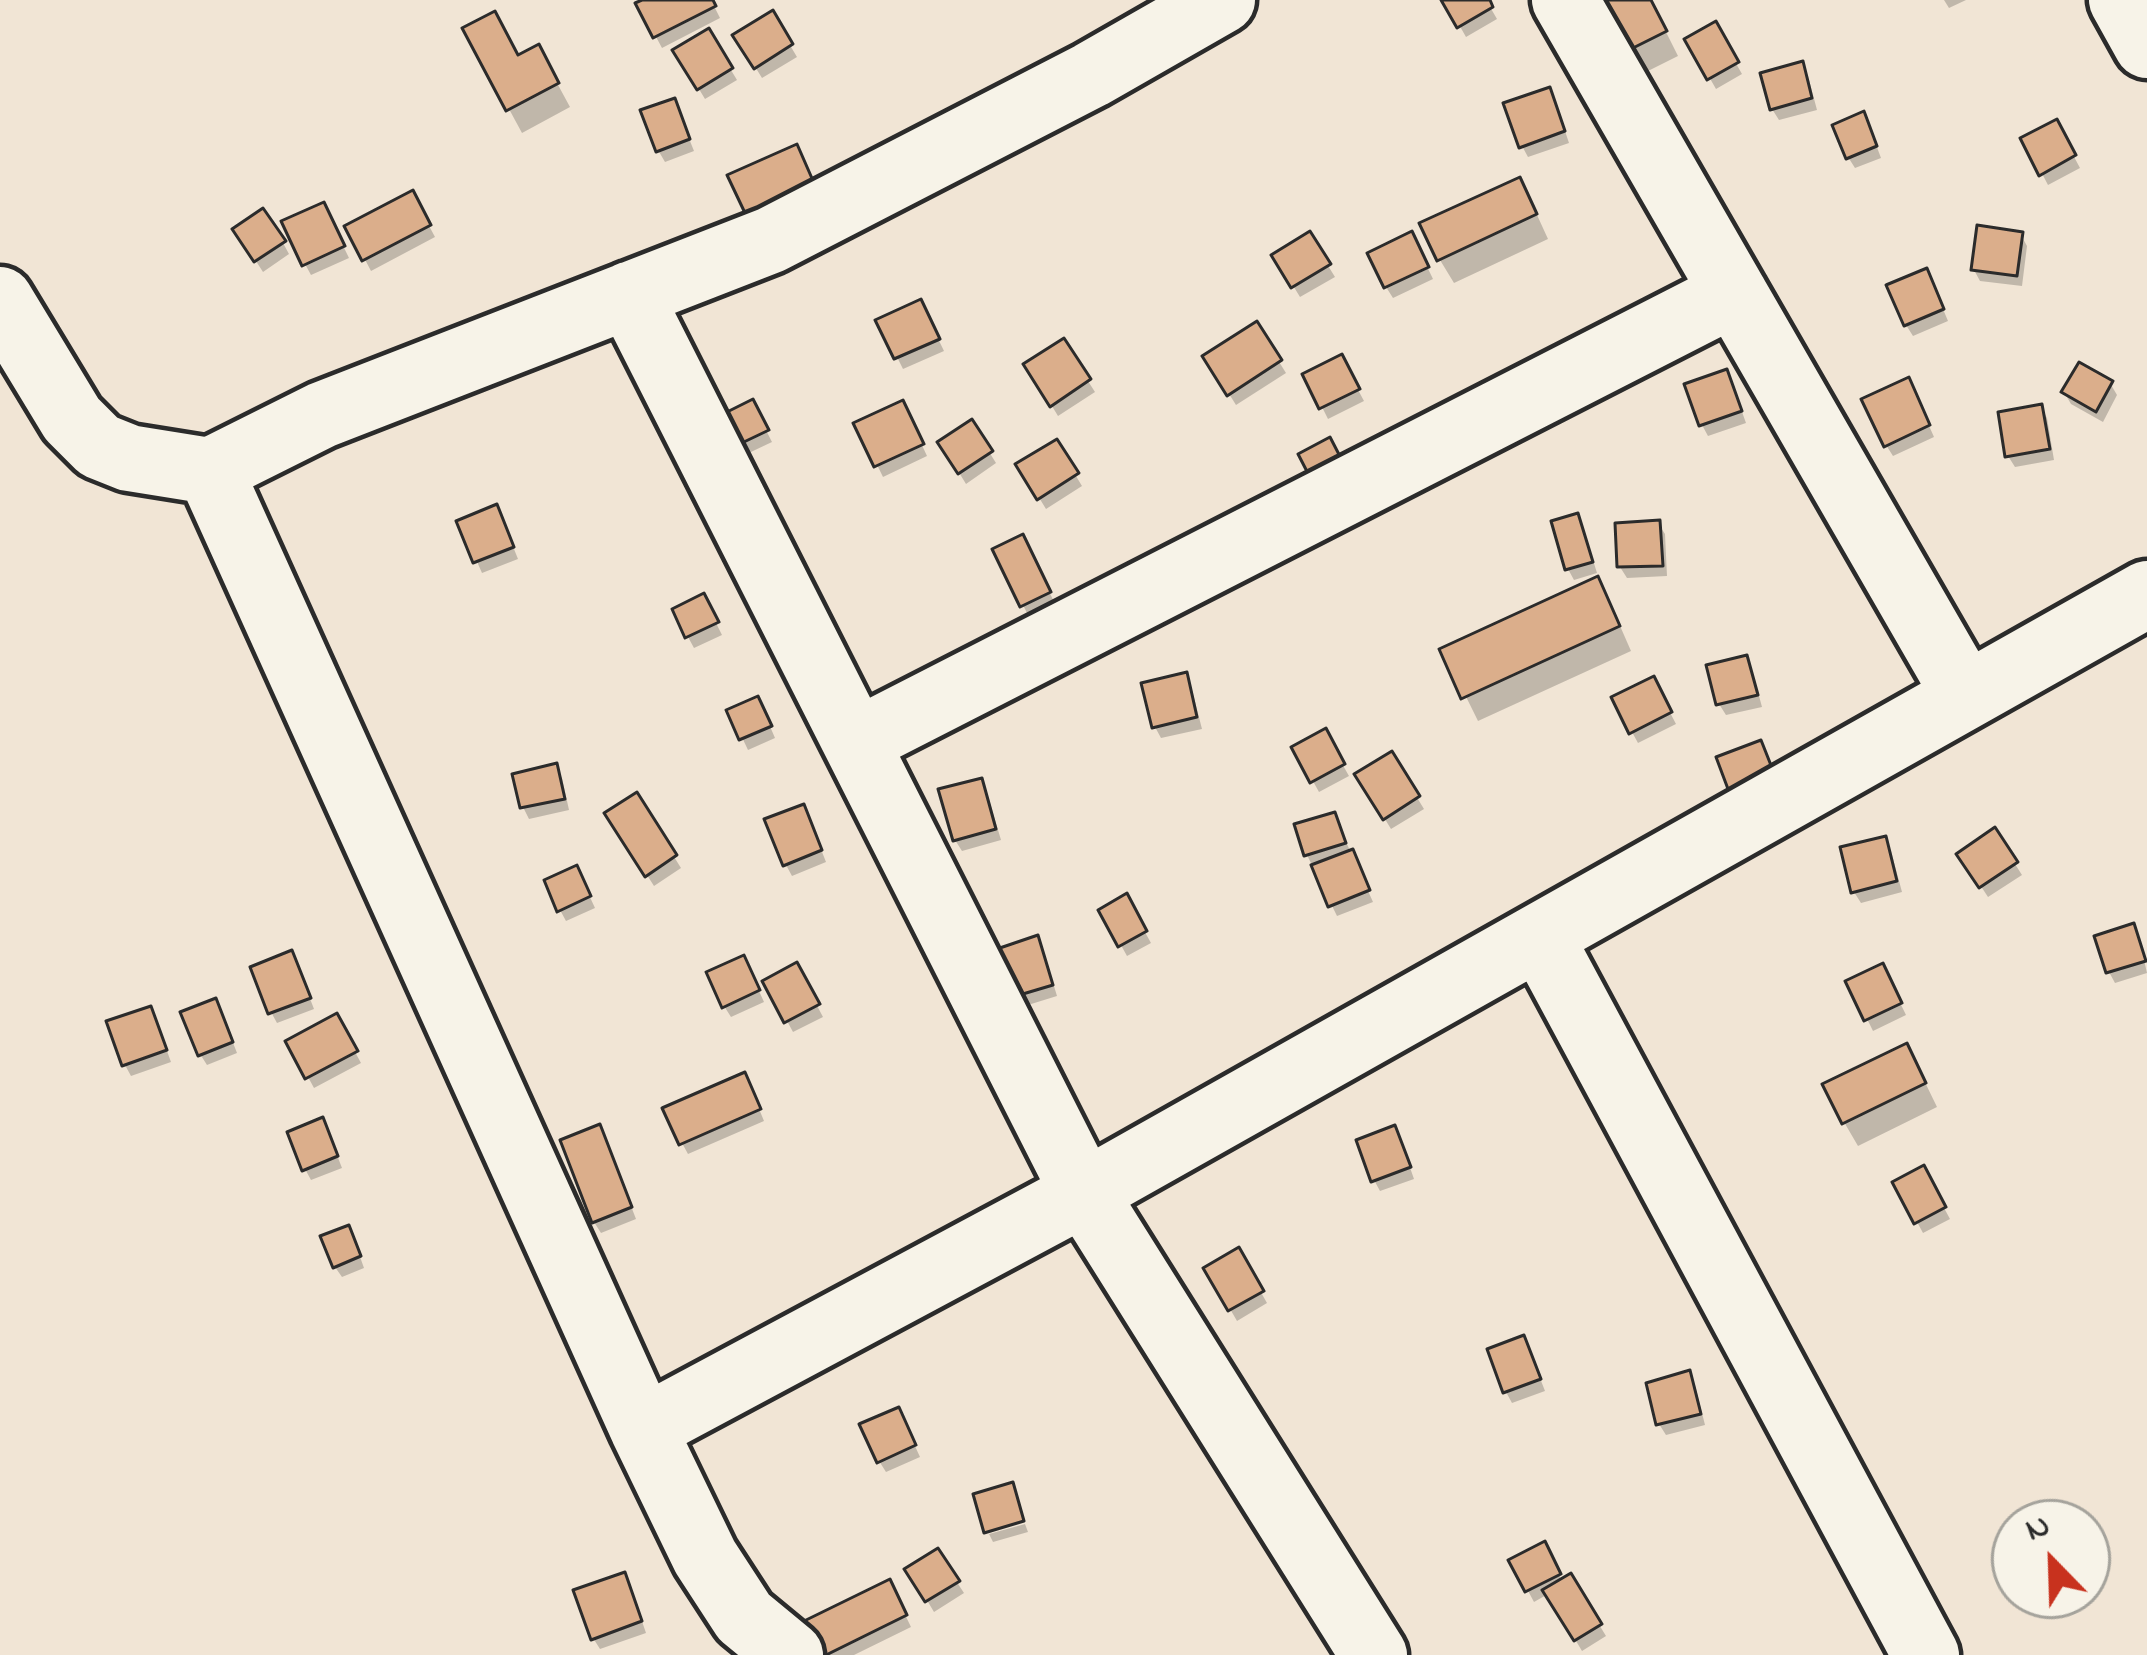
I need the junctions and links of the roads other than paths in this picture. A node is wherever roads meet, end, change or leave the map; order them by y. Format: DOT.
graph roads {
  1 [pos="1222,0"];
  2 [pos="1564,0"];
  3 [pos="2122,0"];
  4 [pos="2147,45"];
  5 [pos="1734,293"];
  6 [pos="629,295"];
  7 [pos="0,300"];
  8 [pos="211,471"];
  9 [pos="2147,594"];
  10 [pos="1966,696"];
  11 [pos="856,742"];
  12 [pos="1540,937"];
  13 [pos="1084,1193"];
  14 [pos="643,1429"];
  15 [pos="790,1655"];
  16 [pos="1374,1655"];
  17 [pos="1926,1655"];
  1 -- 6 [label="street"];
  2 -- 5 [label="street"];
  3 -- 4 [label="street"];
  5 -- 10 [label="street"];
  5 -- 11 [label="street"];
  6 -- 8 [label="street"];
  6 -- 11 [label="street"];
  7 -- 8 [label="street"];
  8 -- 14 [label="street"];
  9 -- 10 [label="street"];
  10 -- 12 [label="street"];
  11 -- 13 [label="street"];
  12 -- 13 [label="street"];
  12 -- 17 [label="street"];
  13 -- 14 [label="street"];
  13 -- 16 [label="street"];
  14 -- 15 [label="street"];
}
